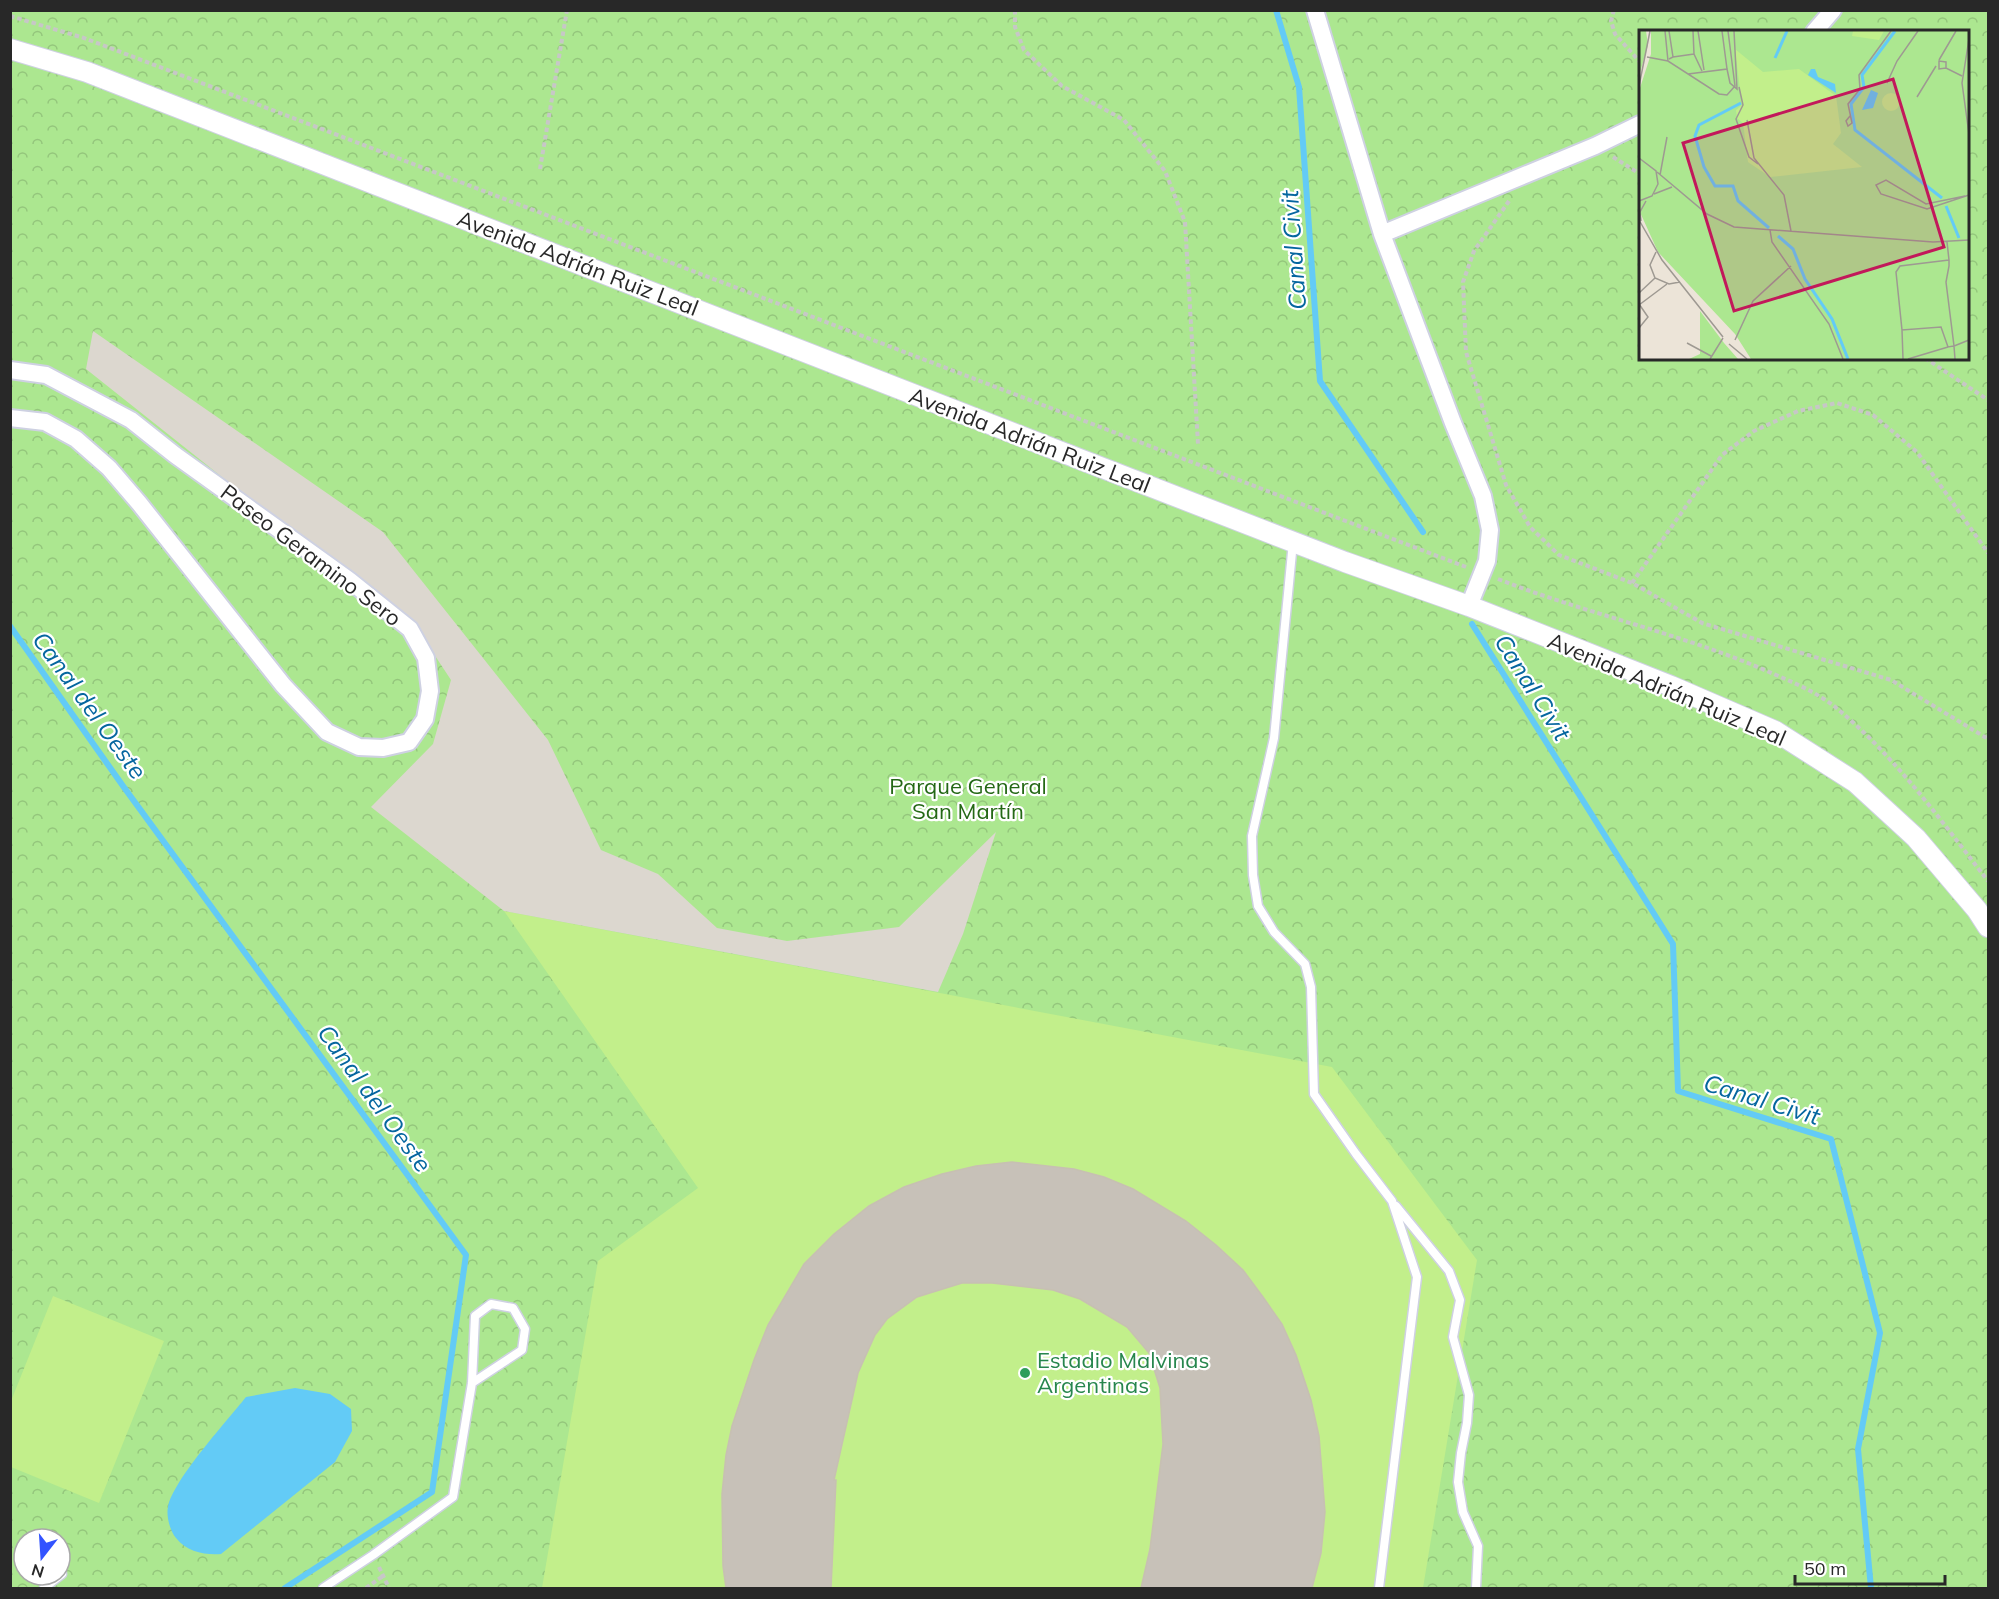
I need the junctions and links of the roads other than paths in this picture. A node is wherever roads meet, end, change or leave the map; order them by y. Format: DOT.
graph roads {
  1 [pos="1315,10"];
  2 [pos="1833,10"];
  3 [pos="1816,30"];
  4 [pos="10,49"];
  5 [pos="1639,125"];
  6 [pos="1382,234"];
  7 [pos="10,370"];
  8 [pos="10,418"];
  9 [pos="1293,542"];
  10 [pos="1469,606"];
  11 [pos="1989,927"];
  12 [pos="1392,1201"];
  13 [pos="472,1383"];
  14 [pos="323,1588"];
  15 [pos="1379,1588"];
  16 [pos="1476,1588"];
  1 -- 6 [label="street"];
  2 -- 3 [label="street"];
  4 -- 9 [label="street, Avenida Adrián Ruiz Leal"];
  5 -- 6 [label="street"];
  6 -- 10 [label="street"];
  7 -- 8 [label="street, Paseo Geramino Sero"];
  9 -- 10 [label="street, Avenida Adrián Ruiz Leal"];
  9 -- 12 [label="lane"];
  10 -- 11 [label="street, Avenida Adrián Ruiz Leal"];
  12 -- 15 [label="lane"];
  12 -- 16 [label="lane"];
  13 -- 13 [label="lane"];
  13 -- 14 [label="lane"];
}
